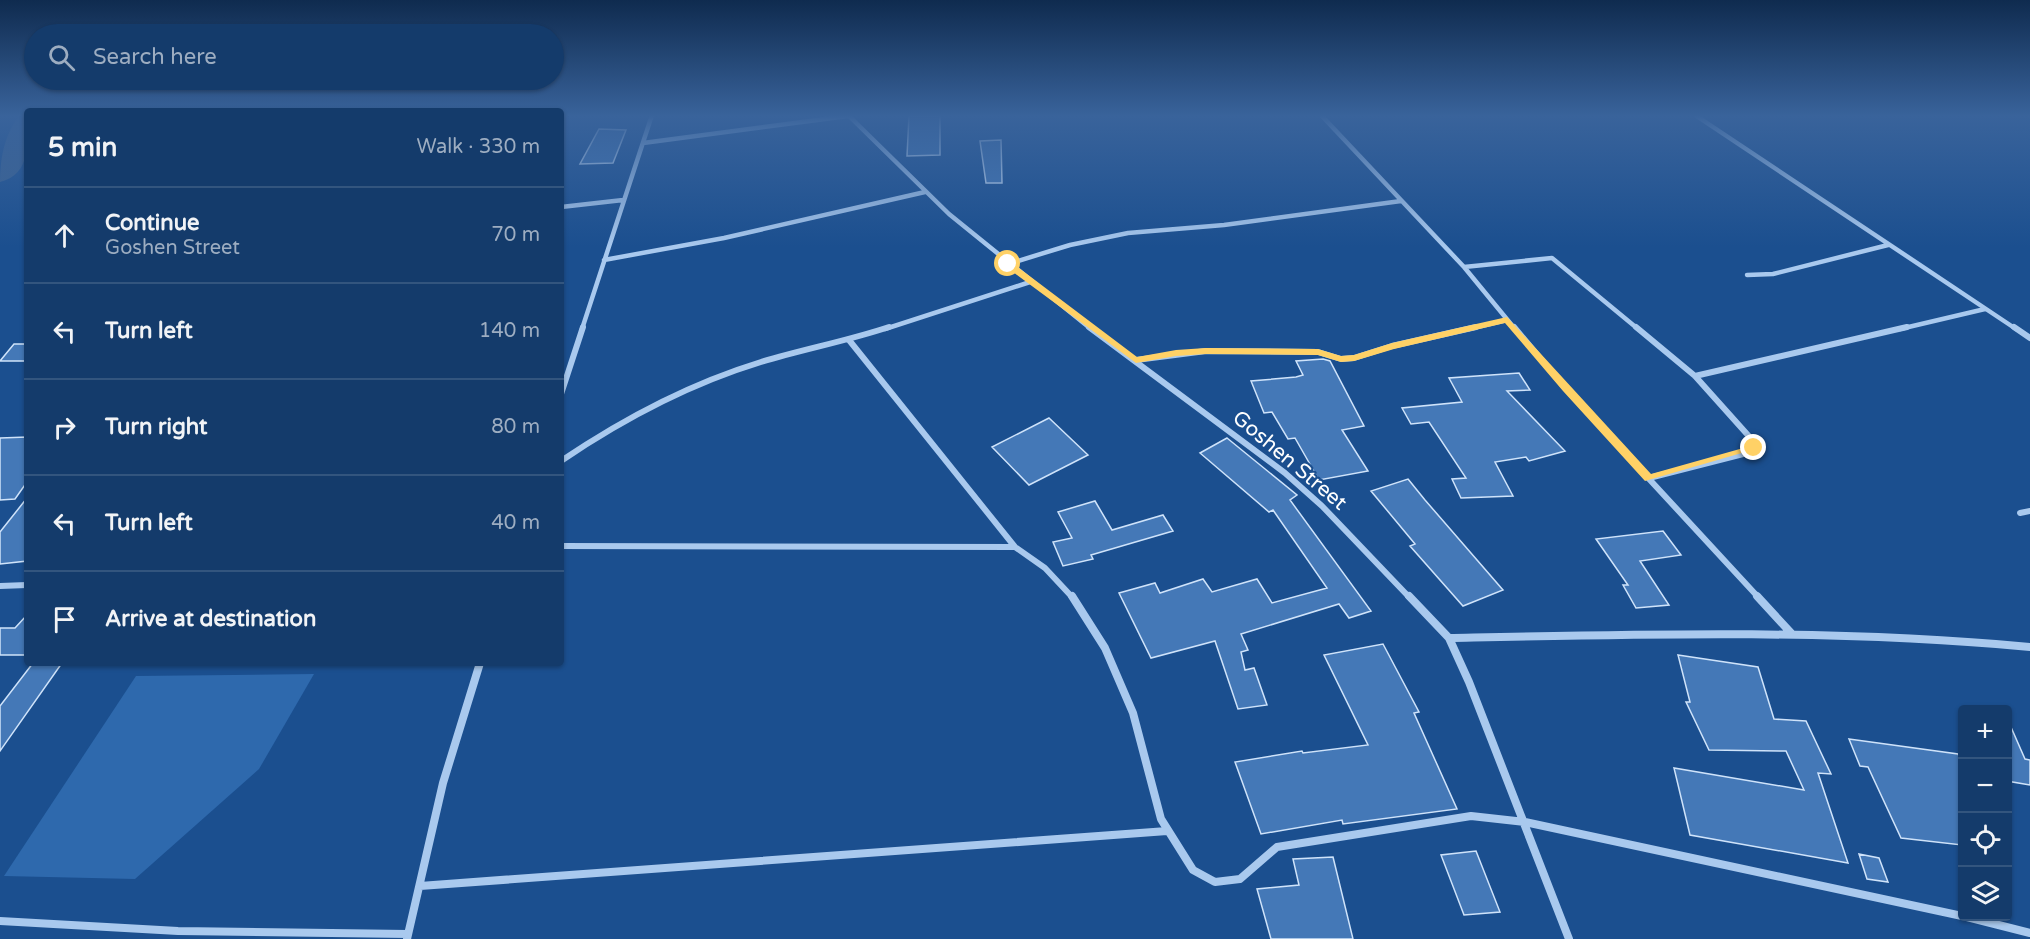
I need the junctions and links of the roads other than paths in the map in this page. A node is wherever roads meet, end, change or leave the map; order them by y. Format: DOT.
graph roads {
  1 [pos="637,159"];
  2 [pos="888,159"];
  3 [pos="1361,159"];
  4 [pos="1759,159"];
  5 [pos="925,192"];
  6 [pos="623,200"];
  7 [pos="1401,201"];
  8 [pos="564,207"];
  9 [pos="1888,245"];
  10 [pos="604,260"];
  11 [pos="1008,264"];
  12 [pos="1464,267"];
  13 [pos="1747,275"];
  14 [pos="1030,282"];
  15 [pos="1984,309"];
  16 [pos="1507,320"];
  17 [pos="2030,338"];
  18 [pos="849,340"];
  19 [pos="1136,360"];
  20 [pos="564,374"];
  21 [pos="1695,376"];
  22 [pos="564,459"];
  23 [pos="1649,478"];
  24 [pos="2030,511"];
  25 [pos="2020,513"];
  26 [pos="564,546"];
  27 [pos="1015,547"];
  28 [pos="24,585"];
  29 [pos="0,586"];
  30 [pos="1792,634"];
  31 [pos="1449,638"];
  32 [pos="2030,647"];
  33 [pos="479,666"];
  34 [pos="1525,822"];
  35 [pos="1167,831"];
  36 [pos="420,886"];
  37 [pos="1958,915"];
  38 [pos="0,921"];
  39 [pos="1983,921"];
  40 [pos="2030,933"];
  41 [pos="408,936"];
  42 [pos="1569,939"];
  1 -- 6 [label="street"];
  2 -- 5 [label="street, Goshen Street"];
  3 -- 7 [label="street"];
  4 -- 9 [label="street"];
  5 -- 10 [label="street"];
  5 -- 11 [label="street, Goshen Street"];
  6 -- 8 [label="street"];
  6 -- 10 [label="street"];
  7 -- 11 [label="street"];
  7 -- 12 [label="street"];
  9 -- 13 [label="street"];
  9 -- 15 [label="street"];
  10 -- 20 [label="street"];
  11 -- 14 [label="street, Goshen Street"];
  12 -- 16 [label="street"];
  12 -- 21 [label="street"];
  14 -- 18 [label="street"];
  14 -- 19 [label="street, Goshen Street"];
  15 -- 17 [label="street"];
  15 -- 21 [label="street"];
  16 -- 19 [label="street"];
  16 -- 23 [label="street"];
  18 -- 22 [label="street"];
  18 -- 27 [label="street"];
  19 -- 31 [label="street, Goshen Street"];
  21 -- 23 [label="street"];
  23 -- 30 [label="street"];
  24 -- 25 [label="street"];
  26 -- 27 [label="street"];
  27 -- 35 [label="street"];
  28 -- 29 [label="street"];
  30 -- 31 [label="street"];
  30 -- 32 [label="street"];
  31 -- 34 [label="street, Goshen Street"];
  33 -- 36 [label="street"];
  34 -- 35 [label="street"];
  34 -- 37 [label="street"];
  34 -- 42 [label="street, Goshen Street"];
  35 -- 36 [label="street"];
  36 -- 41 [label="street"];
  38 -- 41 [label="street"];
  39 -- 40 [label="street"];
}
